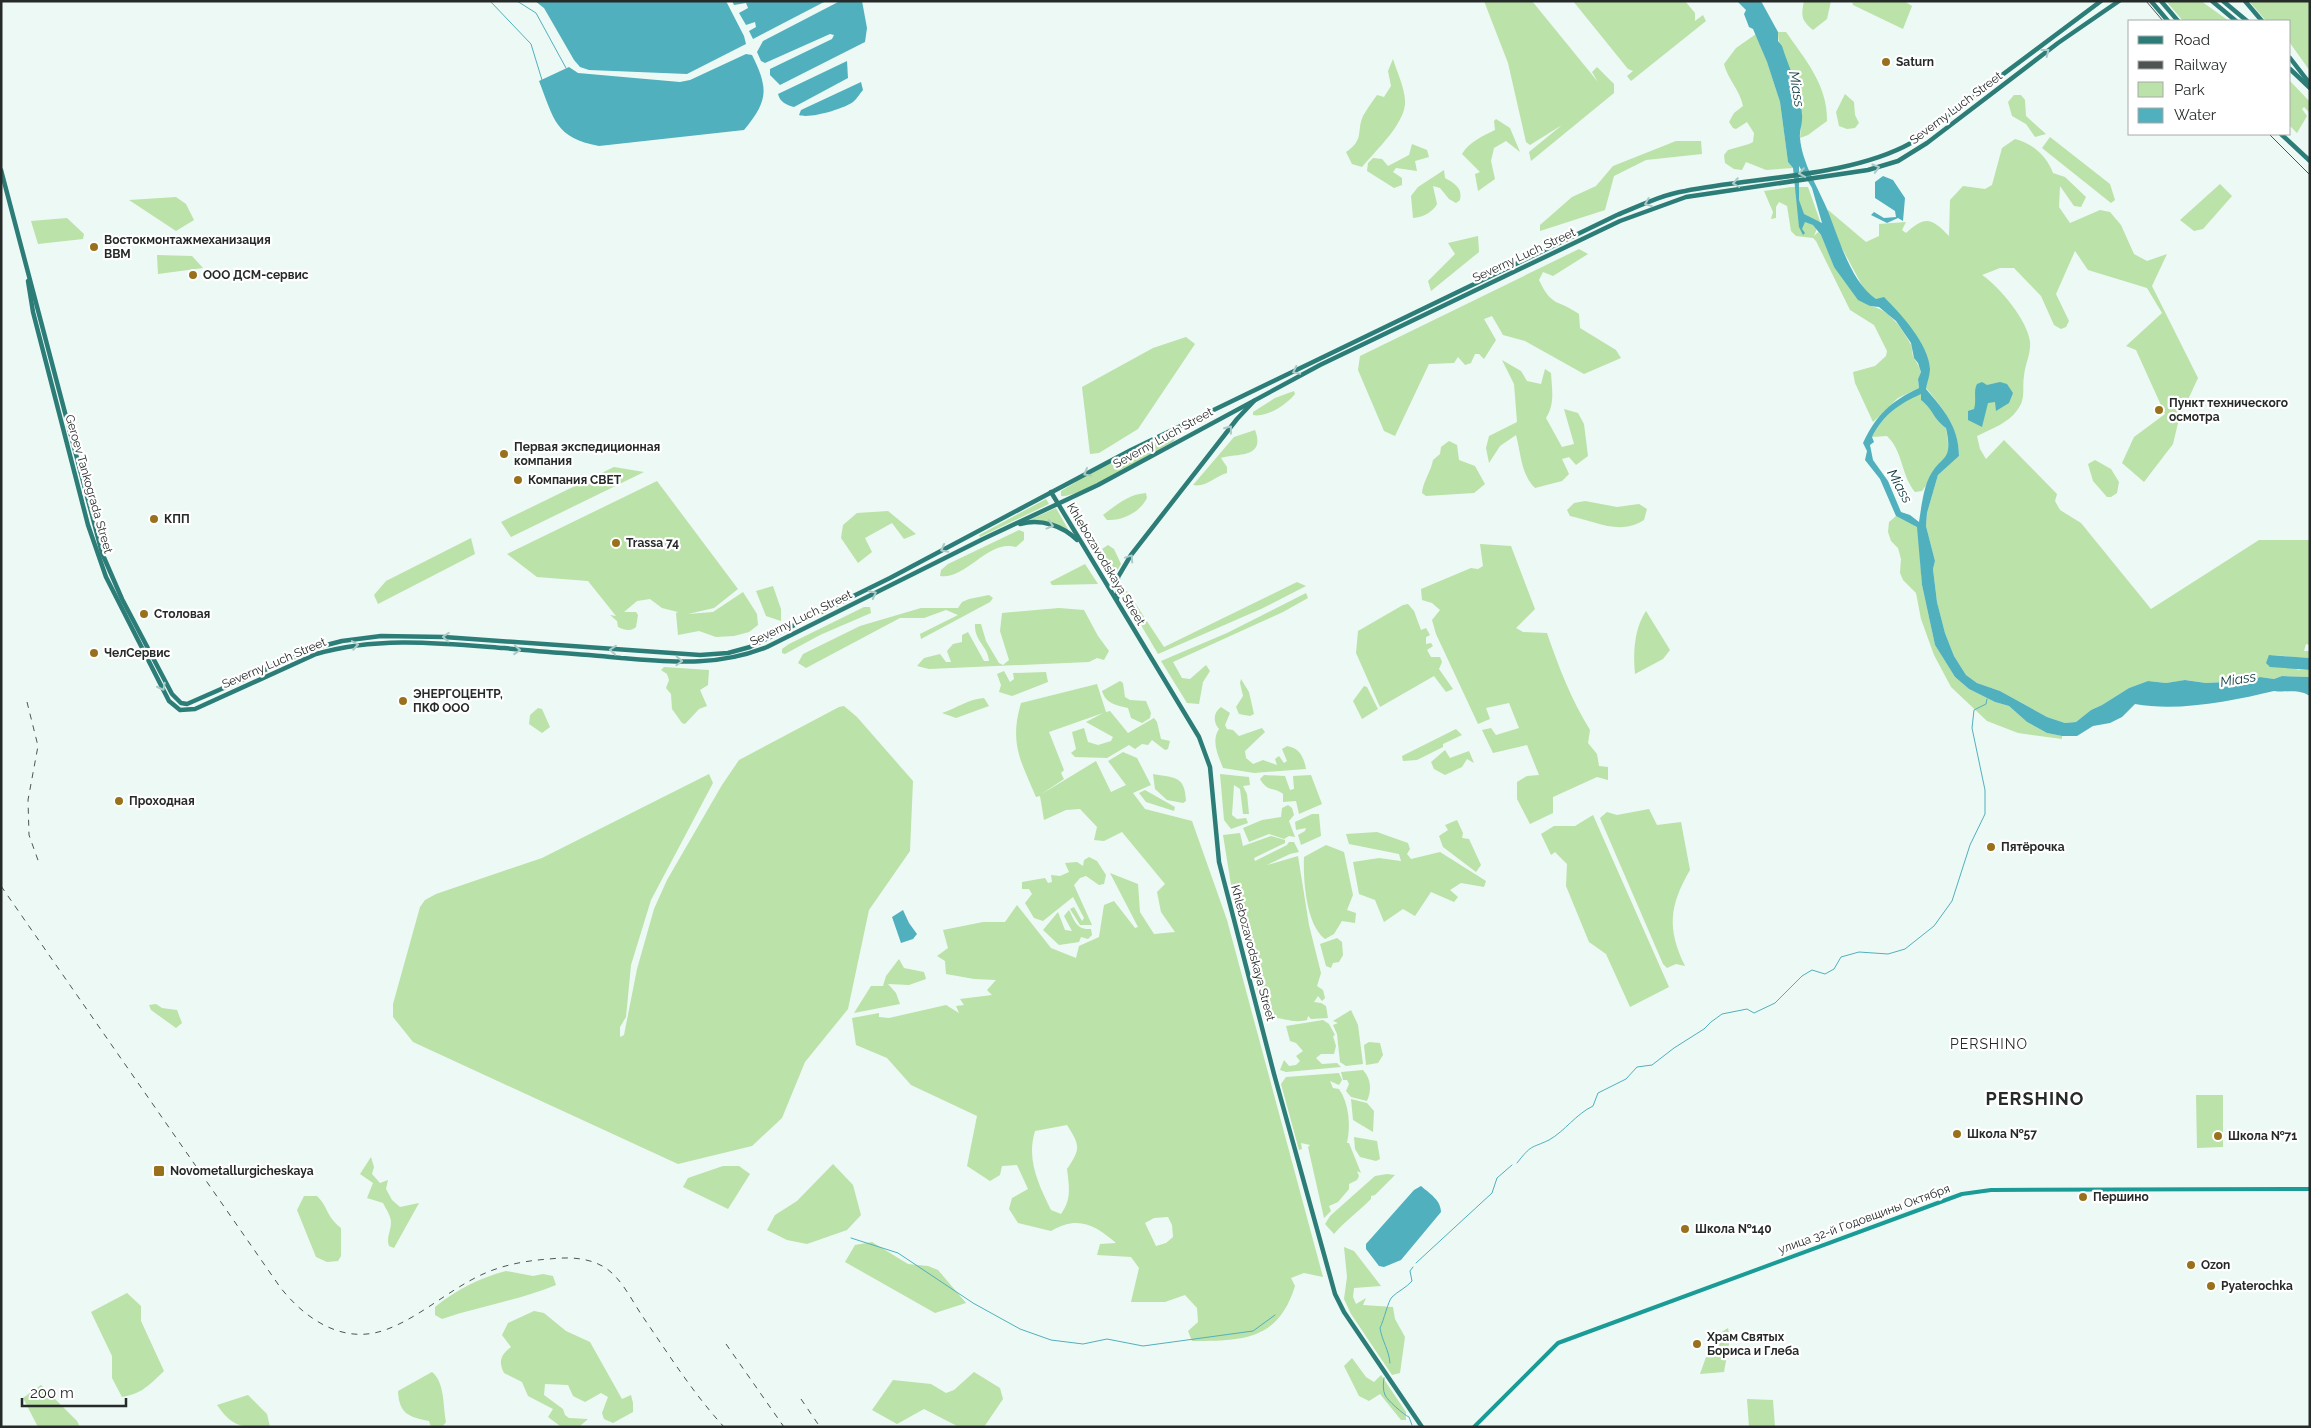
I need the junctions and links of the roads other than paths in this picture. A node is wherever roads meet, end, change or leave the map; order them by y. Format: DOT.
graph roads {
  1 [pos="2101,1"];
  2 [pos="2119,1"];
  3 [pos="2161,1"];
  4 [pos="2212,1"];
  5 [pos="2223,1"];
  6 [pos="2245,1"];
  7 [pos="2152,2"];
  8 [pos="2167,20"];
  9 [pos="2177,20"];
  10 [pos="2235,20"];
  11 [pos="2246,20"];
  12 [pos="2261,20"];
  13 [pos="2291,59"];
  14 [pos="2291,69"];
  15 [pos="2291,75"];
  16 [pos="2302,82"];
  17 [pos="2310,84"];
  18 [pos="2310,88"];
  19 [pos="2284,135"];
  20 [pos="2310,161"];
  21 [pos="1,170"];
  22 [pos="28,277"];
  23 [pos="1256,398"];
  24 [pos="1174,430"];
  25 [pos="1179,441"];
  26 [pos="1051,492"];
  27 [pos="1058,503"];
  28 [pos="1012,525"];
  29 [pos="979,530"];
  30 [pos="983,539"];
  31 [pos="1081,545"];
  32 [pos="1118,603"];
  33 [pos="181,703"];
  34 [pos="180,710"];
  35 [pos="2310,1189"];
  36 [pos="1422,1427"];
  37 [pos="1474,1427"];
  1 -- 24 [label="main road, Severny Luch Street, one-way"];
  23 -- 2 [label="main road, Severny Luch Street, one-way"];
  3 -- 9 [label="main road"];
  4 -- 10 [label="main road"];
  5 -- 11 [label="main road"];
  6 -- 12 [label="main road"];
  7 -- 8 [label="main road"];
  13 -- 17 [label="main road"];
  14 -- 16 [label="main road"];
  15 -- 16 [label="main road"];
  16 -- 18 [label="main road"];
  19 -- 20 [label="main road"];
  21 -- 22 [label="main road, Geroev Tankograda Street"];
  22 -- 33 [label="main road, Geroev Tankograda Street"];
  22 -- 34 [label="main road, Geroev Tankograda Street, one-way"];
  23 -- 25 [label="main road, Severny Luch Street"];
  32 -- 23 [label="main road, one-way"];
  24 -- 25 [label="main road"];
  24 -- 26 [label="main road, Severny Luch Street, one-way"];
  25 -- 27 [label="main road, Severny Luch Street"];
  26 -- 27 [label="main road, Khlebozavodskaya Street"];
  26 -- 29 [label="main road, Severny Luch Street"];
  27 -- 28 [label="main road, Severny Luch Street"];
  27 -- 31 [label="main road, Khlebozavodskaya Street"];
  28 -- 30 [label="main road, Severny Luch Street"];
  28 -- 31 [label="main road, one-way"];
  29 -- 30 [label="main road"];
  29 -- 33 [label="main road, Severny Luch Street, one-way"];
  34 -- 30 [label="main road, Severny Luch Street, one-way"];
  31 -- 32 [label="main road, Khlebozavodskaya Street"];
  32 -- 36 [label="main road, Khlebozavodskaya Street"];
  35 -- 37 [label="main road, улица 32-й Годовщины Октября"];
}
